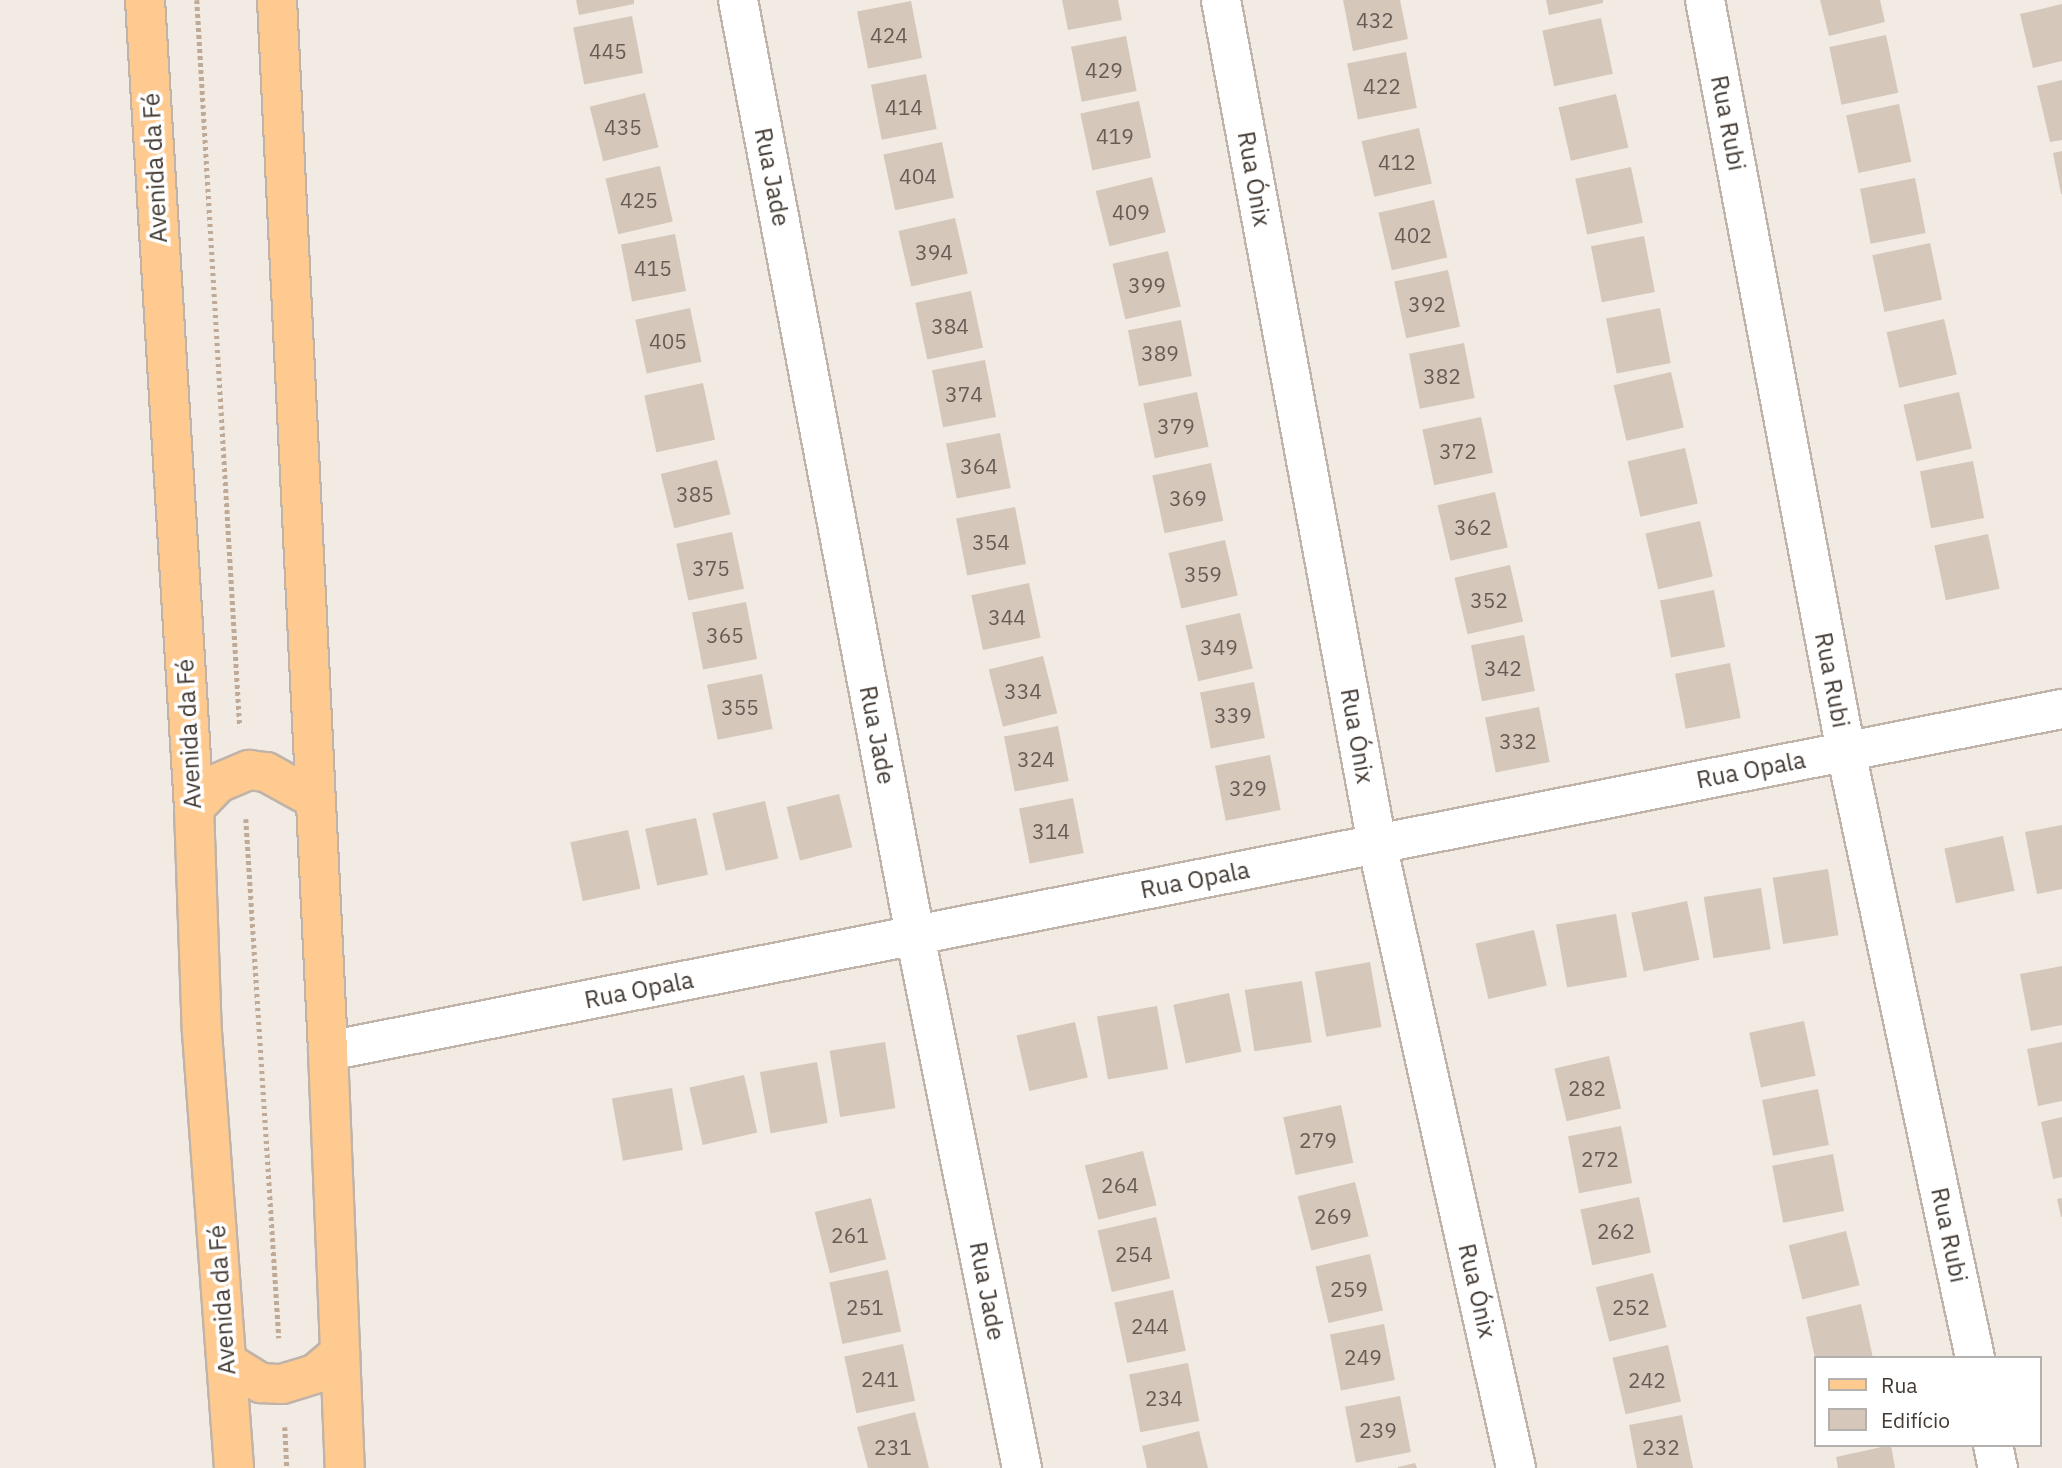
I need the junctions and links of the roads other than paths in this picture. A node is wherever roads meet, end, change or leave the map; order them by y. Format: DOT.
graph roads {
  1 [pos="145,0"];
  2 [pos="277,0"];
  3 [pos="738,0"];
  4 [pos="1221,0"];
  5 [pos="1705,0"];
  6 [pos="2062,709"];
  7 [pos="1846,752"];
  8 [pos="315,799"];
  9 [pos="194,808"];
  10 [pos="1377,844"];
  11 [pos="915,935"];
  12 [pos="328,1051"];
  13 [pos="340,1353"];
  14 [pos="1975,1356"];
  15 [pos="227,1363"];
  16 [pos="1993,1447"];
  17 [pos="234,1468"];
  18 [pos="345,1468"];
  19 [pos="1022,1468"];
  20 [pos="1516,1468"];
  21 [pos="1998,1468"];
  1 -- 9 [label="main road, Avenida da Fé"];
  2 -- 8 [label="main road"];
  3 -- 11 [label="street, Rua Jade"];
  4 -- 10 [label="street, Rua Ónix"];
  5 -- 7 [label="street, Rua Rubi"];
  6 -- 7 [label="street, Rua Opala"];
  7 -- 10 [label="street, Rua Opala"];
  7 -- 14 [label="street, Rua Rubi"];
  8 -- 9 [label="main road"];
  8 -- 12 [label="main road"];
  9 -- 15 [label="main road, Avenida da Fé"];
  10 -- 11 [label="street, Rua Opala"];
  10 -- 20 [label="street, Rua Ónix"];
  11 -- 12 [label="street, Rua Opala"];
  11 -- 19 [label="street, Rua Jade"];
  12 -- 13 [label="main road"];
  13 -- 15 [label="main road"];
  13 -- 18 [label="main road"];
  15 -- 17 [label="main road, Avenida da Fé"];
  16 -- 21 [label="street"];
}
